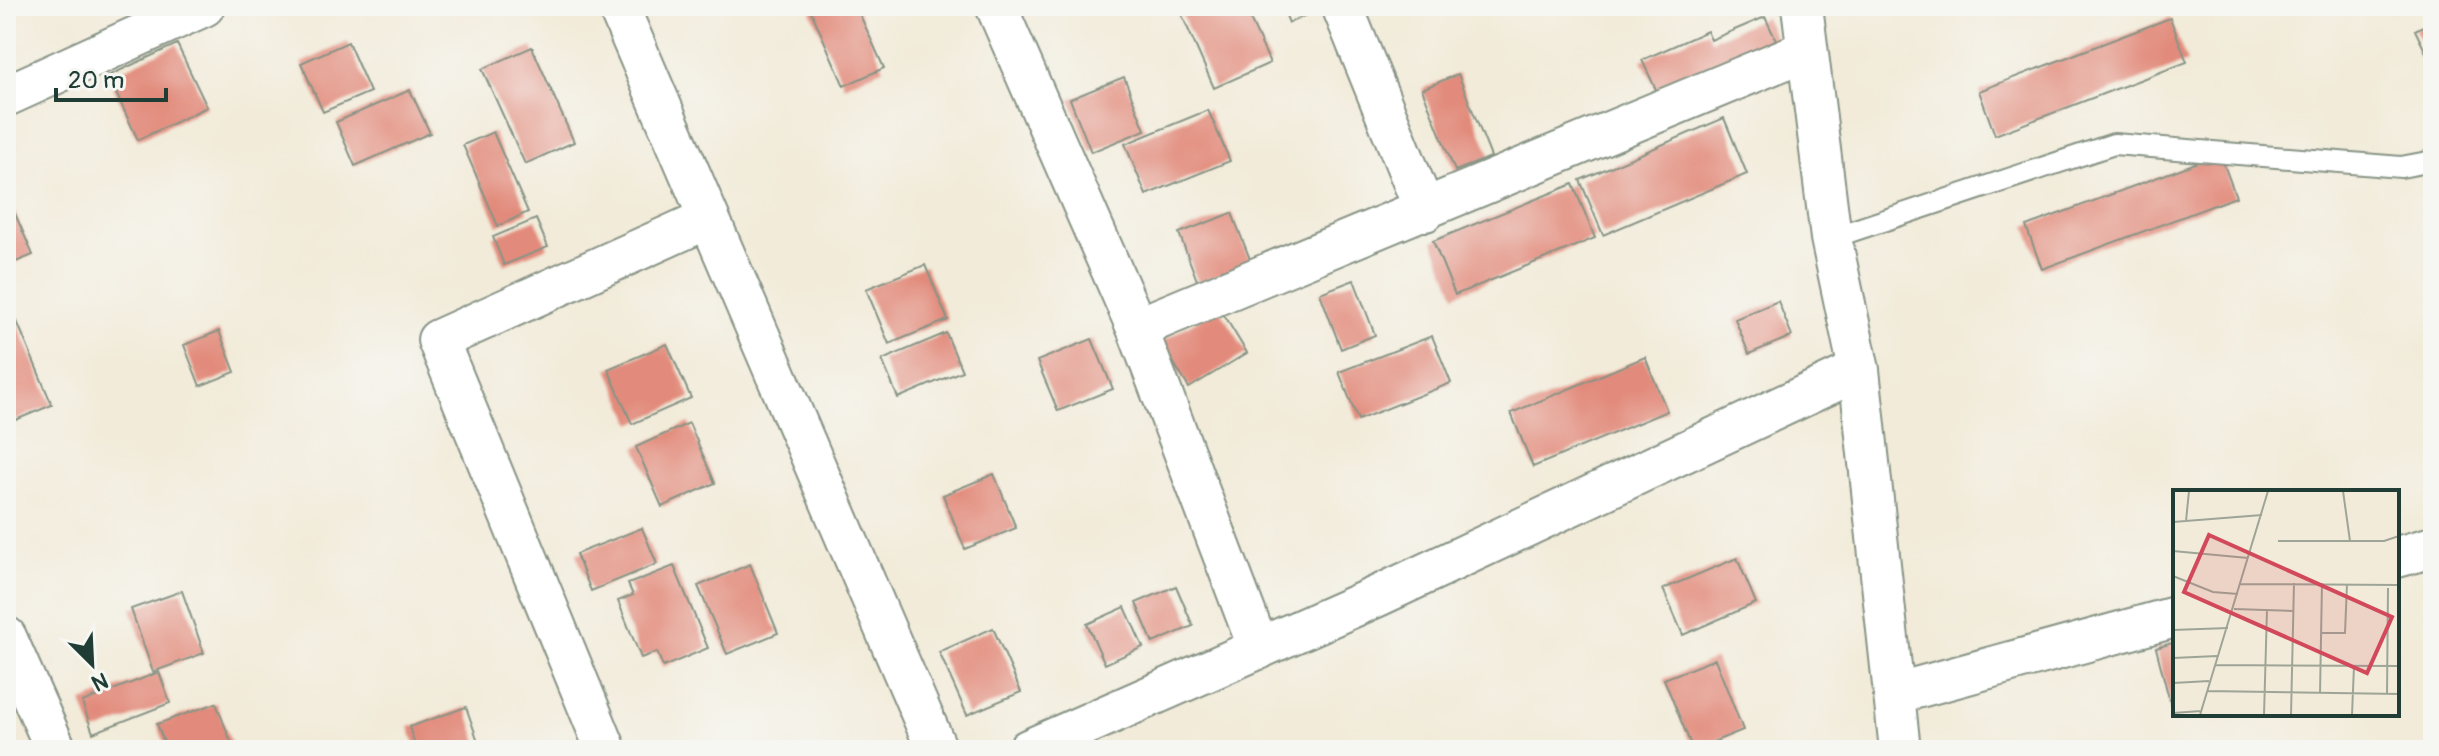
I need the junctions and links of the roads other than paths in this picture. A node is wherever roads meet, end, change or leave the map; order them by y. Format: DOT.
graph roads {
  1 [pos="618,6"];
  2 [pos="996,6"];
  3 [pos="1342,6"];
  4 [pos="1802,6"];
  5 [pos="182,10"];
  6 [pos="1807,50"];
  7 [pos="6,96"];
  8 [pos="2433,161"];
  9 [pos="1425,211"];
  10 [pos="709,218"];
  11 [pos="1831,238"];
  12 [pos="1137,328"];
  13 [pos="1859,370"];
  14 [pos="2433,547"];
  15 [pos="2399,556"];
  16 [pos="2173,618"];
  17 [pos="6,637"];
  18 [pos="1259,649"];
  19 [pos="1894,694"];
  20 [pos="56,750"];
  21 [pos="606,750"];
  22 [pos="937,750"];
  23 [pos="1028,750"];
  24 [pos="1900,750"];
  1 -- 10 [label="street"];
  2 -- 12 [label="street"];
  3 -- 9 [label="street"];
  4 -- 6 [label="street"];
  5 -- 7 [label="street"];
  6 -- 9 [label="street"];
  6 -- 11 [label="street"];
  8 -- 11 [label="lane"];
  9 -- 12 [label="street"];
  10 -- 21 [label="street"];
  10 -- 22 [label="street"];
  11 -- 13 [label="street"];
  12 -- 18 [label="street"];
  13 -- 18 [label="street"];
  13 -- 19 [label="street"];
  14 -- 15 [label="street"];
  16 -- 19 [label="street"];
  17 -- 20 [label="street"];
  18 -- 23 [label="street"];
  19 -- 24 [label="street"];
}
